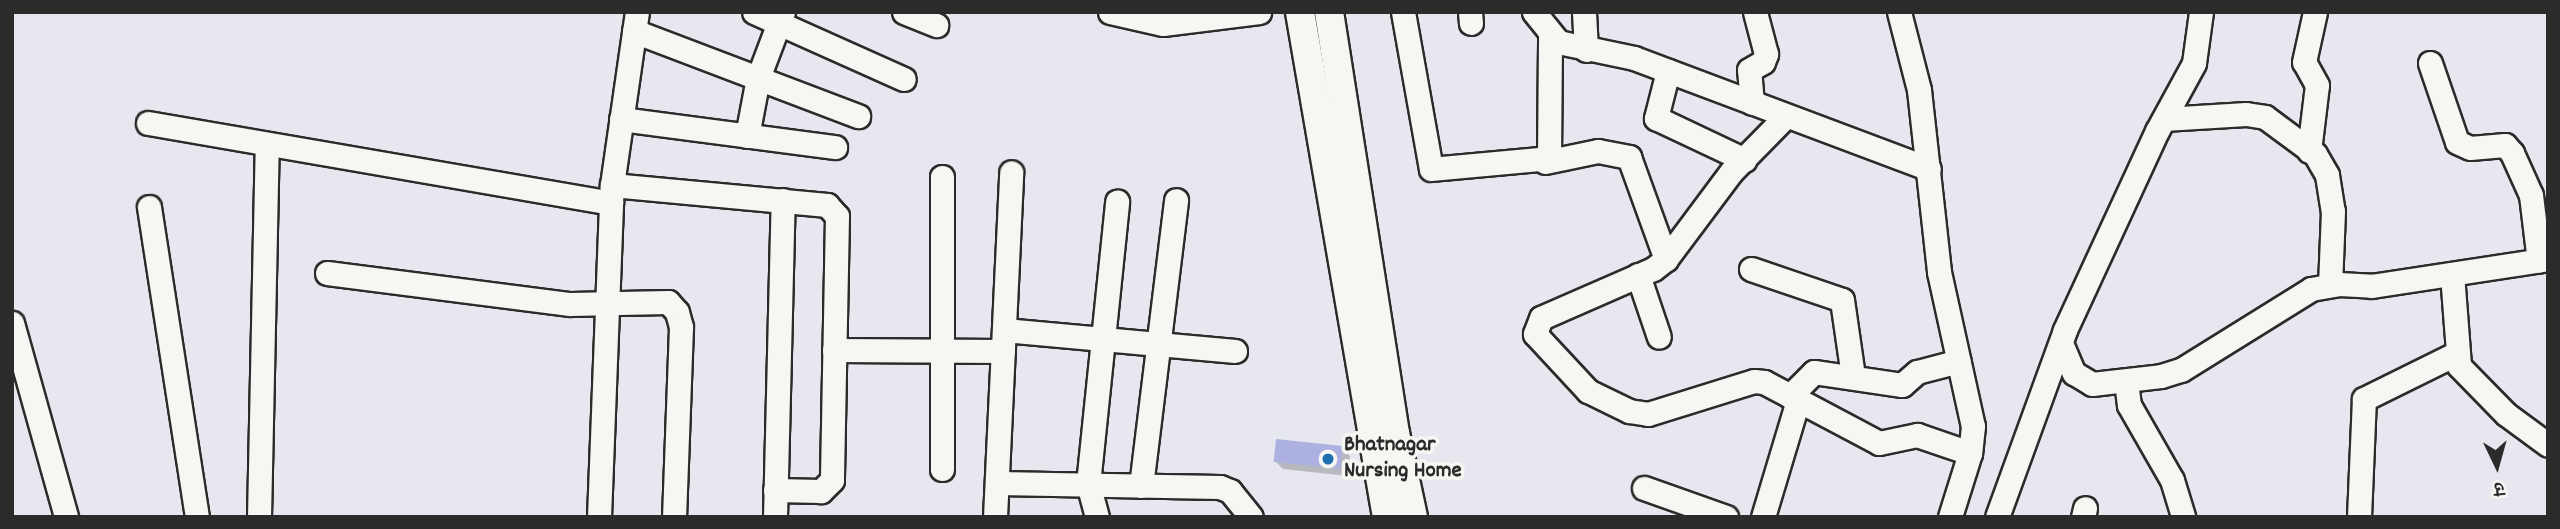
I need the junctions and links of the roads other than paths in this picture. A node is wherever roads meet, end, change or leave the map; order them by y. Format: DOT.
graph roads {
  1 [pos="754,12"];
  2 [pos="904,12"];
  3 [pos="1110,12"];
  4 [pos="1259,12"];
  5 [pos="1300,12"];
  6 [pos="1329,12"];
  7 [pos="1403,12"];
  8 [pos="1534,12"];
  9 [pos="1584,12"];
  10 [pos="1755,12"];
  11 [pos="1899,12"];
  12 [pos="2201,12"];
  13 [pos="2315,12"];
  14 [pos="781,18"];
  15 [pos="636,22"];
  16 [pos="936,25"];
  17 [pos="1550,35"];
  18 [pos="1586,50"];
  19 [pos="2430,63"];
  20 [pos="1668,71"];
  21 [pos="758,78"];
  22 [pos="904,79"];
  23 [pos="1752,103"];
  24 [pos="858,116"];
  25 [pos="1786,116"];
  26 [pos="621,119"];
  27 [pos="2164,119"];
  28 [pos="148,123"];
  29 [pos="747,136"];
  30 [pos="267,145"];
  31 [pos="835,147"];
  32 [pos="2309,150"];
  33 [pos="1745,160"];
  34 [pos="1545,162"];
  35 [pos="1929,169"];
  36 [pos="1011,172"];
  37 [pos="942,177"];
  38 [pos="612,194"];
  39 [pos="783,200"];
  40 [pos="1176,200"];
  41 [pos="1117,201"];
  42 [pos="149,207"];
  43 [pos="1666,259"];
  44 [pos="2544,260"];
  45 [pos="1751,269"];
  46 [pos="327,273"];
  47 [pos="2452,274"];
  48 [pos="1639,275"];
  49 [pos="2330,285"];
  50 [pos="608,301"];
  51 [pos="12,323"];
  52 [pos="1659,338"];
  53 [pos="1003,340"];
  54 [pos="1103,340"];
  55 [pos="2061,343"];
  56 [pos="1156,344"];
  57 [pos="942,350"];
  58 [pos="834,351"];
  59 [pos="1235,351"];
  60 [pos="2457,353"];
  61 [pos="1959,361"];
  62 [pos="1853,376"];
  63 [pos="2126,381"];
  64 [pos="1794,398"];
  65 [pos="2548,444"];
  66 [pos="1970,453"];
  67 [pos="942,470"];
  68 [pos="997,483"];
  69 [pos="1088,484"];
  70 [pos="1141,486"];
  71 [pos="1644,488"];
  72 [pos="775,490"];
  73 [pos="1692,511"];
  74 [pos="66,517"];
  75 [pos="197,517"];
  76 [pos="259,517"];
  77 [pos="599,517"];
  78 [pos="674,517"];
  79 [pos="775,517"];
  80 [pos="995,517"];
  81 [pos="1097,517"];
  82 [pos="1251,517"];
  83 [pos="1387,517"];
  84 [pos="1413,517"];
  85 [pos="1726,517"];
  86 [pos="1763,517"];
  87 [pos="1950,517"];
  88 [pos="1997,517"];
  89 [pos="2183,517"];
  90 [pos="2359,517"];
  1 -- 14 [label="street"];
  2 -- 16 [label="street"];
  3 -- 4 [label="street"];
  5 -- 83 [label="main road"];
  6 -- 84 [label="main road"];
  7 -- 34 [label="street"];
  8 -- 17 [label="street"];
  9 -- 18 [label="street"];
  10 -- 23 [label="street"];
  11 -- 35 [label="street"];
  12 -- 27 [label="street"];
  13 -- 32 [label="street"];
  14 -- 21 [label="street"];
  14 -- 22 [label="street"];
  15 -- 21 [label="street"];
  15 -- 26 [label="street"];
  17 -- 18 [label="street"];
  17 -- 34 [label="street"];
  18 -- 20 [label="street"];
  19 -- 44 [label="street"];
  20 -- 23 [label="street"];
  20 -- 33 [label="street"];
  21 -- 24 [label="street"];
  21 -- 29 [label="street"];
  23 -- 25 [label="street"];
  25 -- 33 [label="street"];
  25 -- 35 [label="street"];
  26 -- 29 [label="street"];
  26 -- 38 [label="street"];
  27 -- 32 [label="street"];
  27 -- 55 [label="street"];
  28 -- 30 [label="street"];
  29 -- 31 [label="street"];
  30 -- 38 [label="street"];
  30 -- 76 [label="street"];
  32 -- 49 [label="street"];
  33 -- 43 [label="street"];
  34 -- 43 [label="street"];
  35 -- 61 [label="street"];
  36 -- 53 [label="street"];
  37 -- 57 [label="street"];
  38 -- 39 [label="street"];
  38 -- 50 [label="street"];
  39 -- 58 [label="street"];
  39 -- 72 [label="street"];
  40 -- 56 [label="street"];
  41 -- 54 [label="street"];
  42 -- 75 [label="street"];
  43 -- 48 [label="street"];
  44 -- 47 [label="street"];
  45 -- 62 [label="street"];
  46 -- 50 [label="street"];
  47 -- 49 [label="street"];
  47 -- 60 [label="street"];
  48 -- 52 [label="street"];
  48 -- 64 [label="street"];
  49 -- 63 [label="street"];
  50 -- 77 [label="street"];
  50 -- 78 [label="street"];
  51 -- 74 [label="street"];
  53 -- 54 [label="street"];
  53 -- 57 [label="street"];
  53 -- 68 [label="street"];
  54 -- 56 [label="street"];
  54 -- 69 [label="street"];
  55 -- 63 [label="street"];
  55 -- 88 [label="street"];
  56 -- 59 [label="street"];
  56 -- 70 [label="street"];
  57 -- 58 [label="street"];
  57 -- 67 [label="street"];
  58 -- 72 [label="street"];
  60 -- 65 [label="street"];
  60 -- 90 [label="street"];
  61 -- 62 [label="street"];
  61 -- 66 [label="street"];
  62 -- 64 [label="street"];
  63 -- 89 [label="street"];
  64 -- 66 [label="street"];
  64 -- 86 [label="street"];
  66 -- 87 [label="street"];
  68 -- 69 [label="street"];
  68 -- 80 [label="street"];
  69 -- 70 [label="street"];
  69 -- 81 [label="street"];
  70 -- 82 [label="street"];
  71 -- 73 [label="street"];
  72 -- 79 [label="street"];
  73 -- 85 [label="street"];
}
